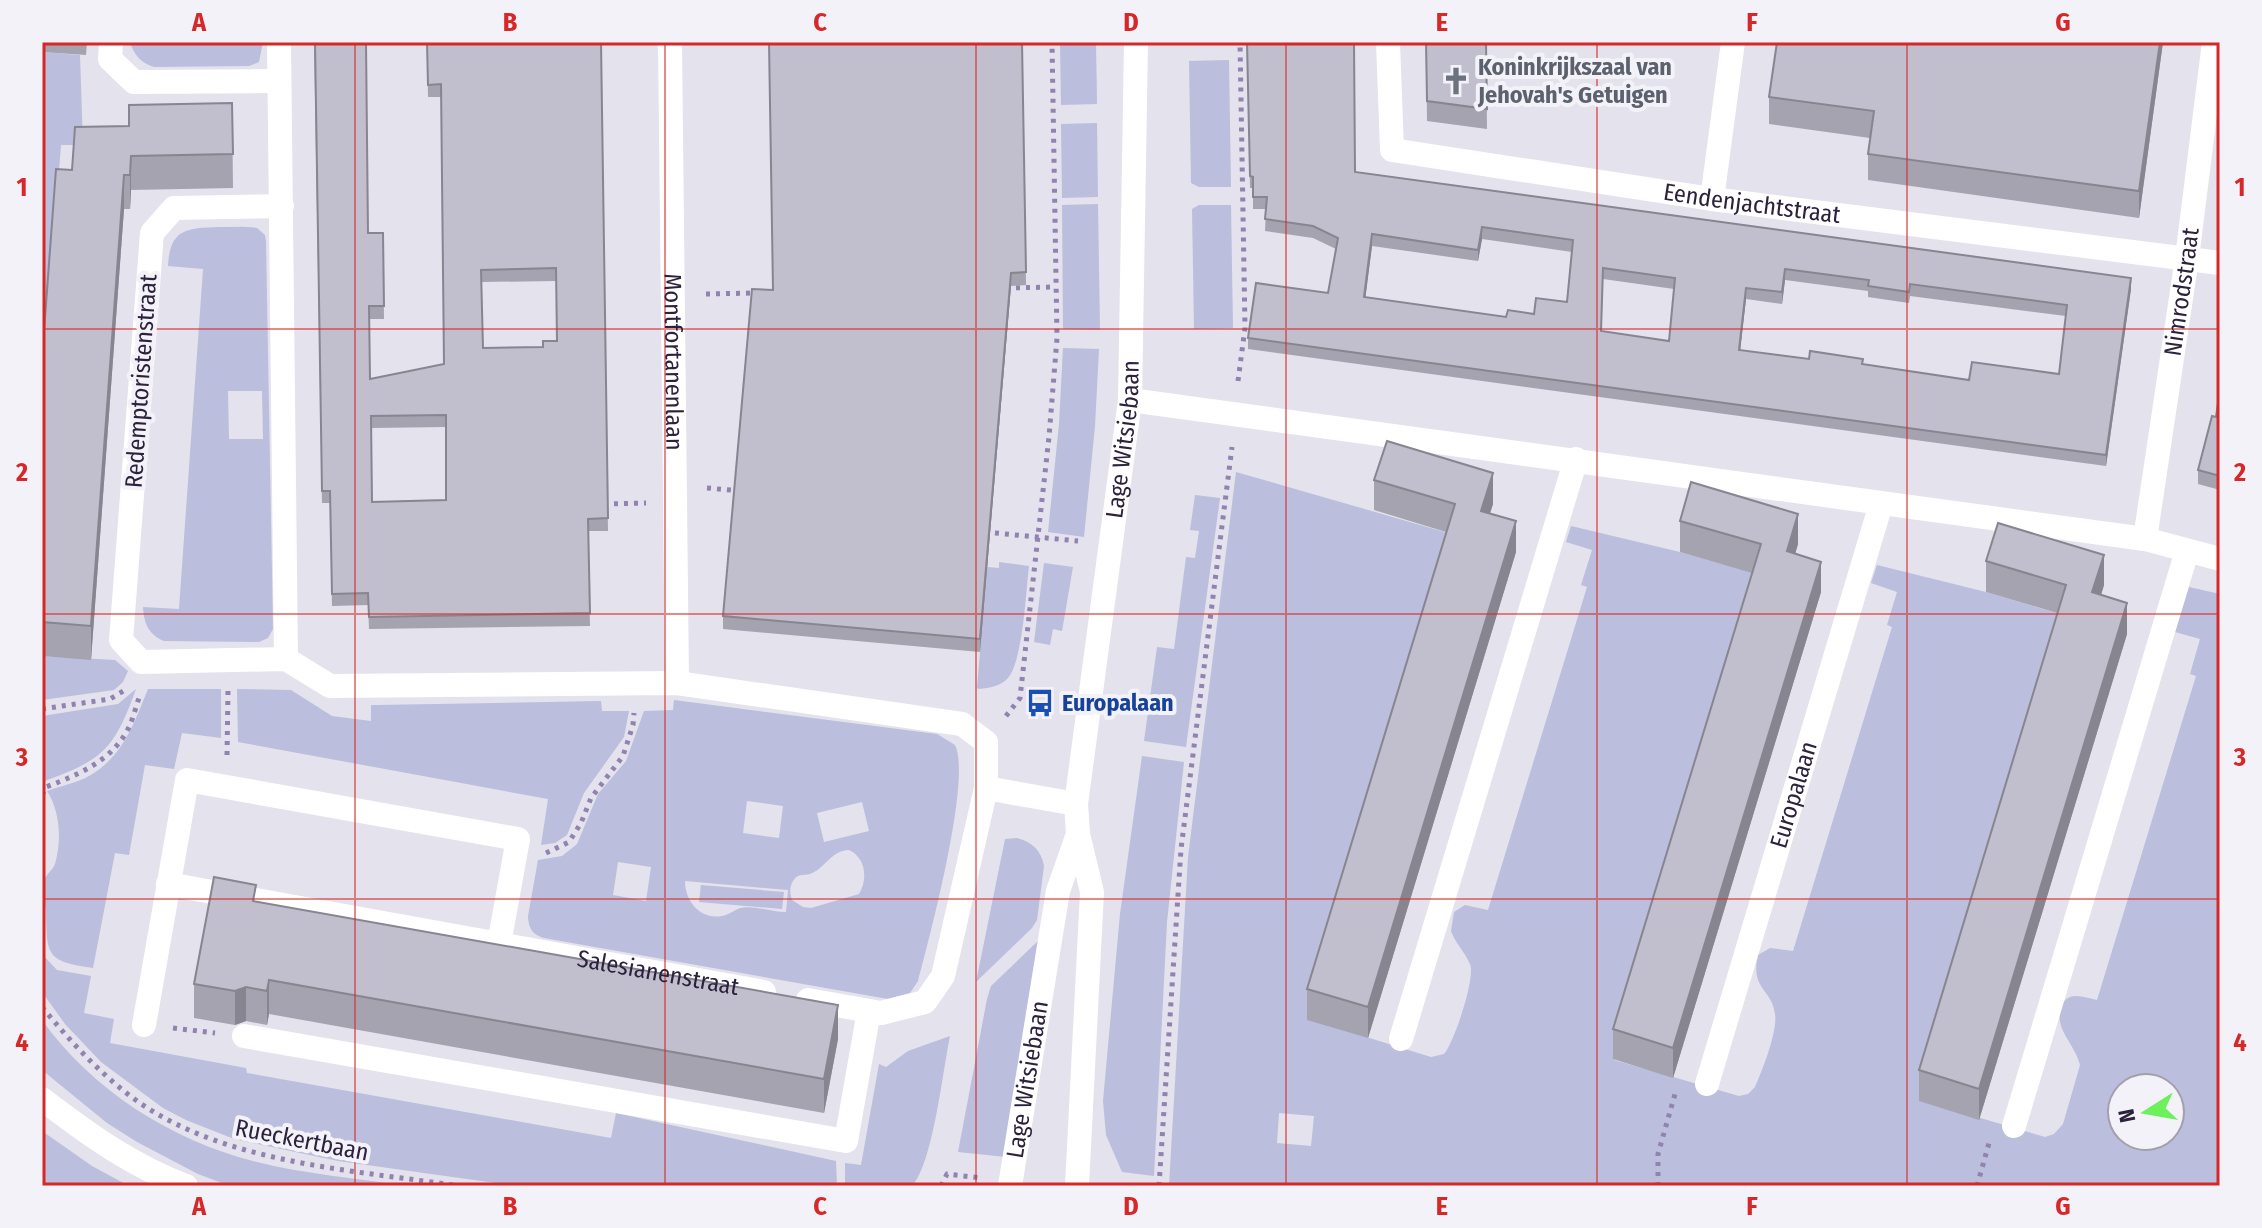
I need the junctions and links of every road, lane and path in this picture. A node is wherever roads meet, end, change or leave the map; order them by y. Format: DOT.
graph roads {
  1 [pos="111,42"];
  2 [pos="279,42"];
  3 [pos="670,42"];
  4 [pos="1052,42"];
  5 [pos="1136,42"];
  6 [pos="1240,42"];
  7 [pos="1388,42"];
  8 [pos="1733,42"];
  9 [pos="2214,42"];
  10 [pos="279,81"];
  11 [pos="1712,199"];
  12 [pos="282,206"];
  13 [pos="2187,258"];
  14 [pos="2220,263"];
  15 [pos="1056,287"];
  16 [pos="994,288"];
  17 [pos="767,293"];
  18 [pos="673,295"];
  19 [pos="1130,400"];
  20 [pos="1234,412"];
  21 [pos="1576,459"];
  22 [pos="751,492"];
  23 [pos="675,494"];
  24 [pos="595,504"];
  25 [pos="1881,504"];
  26 [pos="978,531"];
  27 [pos="1039,537"];
  28 [pos="2145,539"];
  29 [pos="1111,544"];
  30 [pos="2187,551"];
  31 [pos="2220,559"];
  32 [pos="286,659"];
  33 [pos="228,660"];
  34 [pos="141,662"];
  35 [pos="677,683"];
  36 [pos="635,684"];
  37 [pos="42,709"];
  38 [pos="986,742"];
  39 [pos="222,786"];
  40 [pos="986,788"];
  41 [pos="42,795"];
  42 [pos="1076,804"];
  43 [pos="1078,834"];
  44 [pos="516,850"];
  45 [pos="168,884"];
  46 [pos="499,944"];
  47 [pos="42,1007"];
  48 [pos="869,1011"];
  49 [pos="144,1025"];
  50 [pos="244,1036"];
  51 [pos="1401,1039"];
  52 [pos="1707,1084"];
  53 [pos="42,1099"];
  54 [pos="2014,1126"];
  55 [pos="186,1186"];
  56 [pos="459,1186"];
  57 [pos="1010,1186"];
  58 [pos="1077,1186"];
  59 [pos="1159,1186"];
  60 [pos="1658,1186"];
  1 -- 10 [label="street"];
  2 -- 10 [label="street"];
  3 -- 18 [label="street, Montfortanenlaan"];
  4 -- 15 [label="path"];
  5 -- 19 [label="street, Lage Witsiebaan"];
  6 -- 20 [label="path"];
  7 -- 11 [label="street, Eendenjachtstraat"];
  8 -- 11 [label="street"];
  9 -- 13 [label="street, Nimrodstraat"];
  10 -- 12 [label="street"];
  11 -- 13 [label="street, Eendenjachtstraat"];
  12 -- 32 [label="street"];
  12 -- 34 [label="street, Redemptoristenstraat"];
  13 -- 14 [label="street, Eendenjachtstraat"];
  13 -- 28 [label="street, Nimrodstraat"];
  15 -- 16 [label="path"];
  15 -- 27 [label="path"];
  17 -- 18 [label="path"];
  18 -- 23 [label="street, Montfortanenlaan"];
  19 -- 20 [label="street"];
  19 -- 29 [label="street, Lage Witsiebaan"];
  20 -- 21 [label="street"];
  20 -- 59 [label="path"];
  21 -- 25 [label="street"];
  21 -- 51 [label="street"];
  22 -- 23 [label="path"];
  23 -- 24 [label="path"];
  23 -- 35 [label="street, Montfortanenlaan"];
  25 -- 28 [label="street"];
  25 -- 52 [label="street, Europalaan"];
  26 -- 27 [label="path"];
  27 -- 29 [label="path"];
  27 -- 38 [label="path"];
  28 -- 30 [label="street"];
  29 -- 42 [label="street, Lage Witsiebaan"];
  30 -- 31 [label="street"];
  30 -- 54 [label="street"];
  32 -- 33 [label="street"];
  32 -- 36 [label="street"];
  33 -- 34 [label="street"];
  33 -- 39 [label="path"];
  34 -- 37 [label="path"];
  34 -- 41 [label="path"];
  35 -- 36 [label="street"];
  35 -- 38 [label="street"];
  36 -- 44 [label="path"];
  38 -- 40 [label="street, Salesianenstraat"];
  39 -- 44 [label="street"];
  39 -- 45 [label="street"];
  40 -- 42 [label="street"];
  40 -- 48 [label="street, Salesianenstraat"];
  42 -- 43 [label="street, Lage Witsiebaan"];
  43 -- 57 [label="street, Lage Witsiebaan"];
  43 -- 58 [label="street, Lage Witsiebaan"];
  44 -- 46 [label="street"];
  45 -- 46 [label="street, Salesianenstraat"];
  45 -- 49 [label="street"];
  46 -- 48 [label="street, Salesianenstraat"];
  47 -- 56 [label="path, Rueckertbaan"];
  48 -- 50 [label="street"];
  49 -- 50 [label="path"];
  52 -- 60 [label="path"];
  53 -- 55 [label="street"];
}
